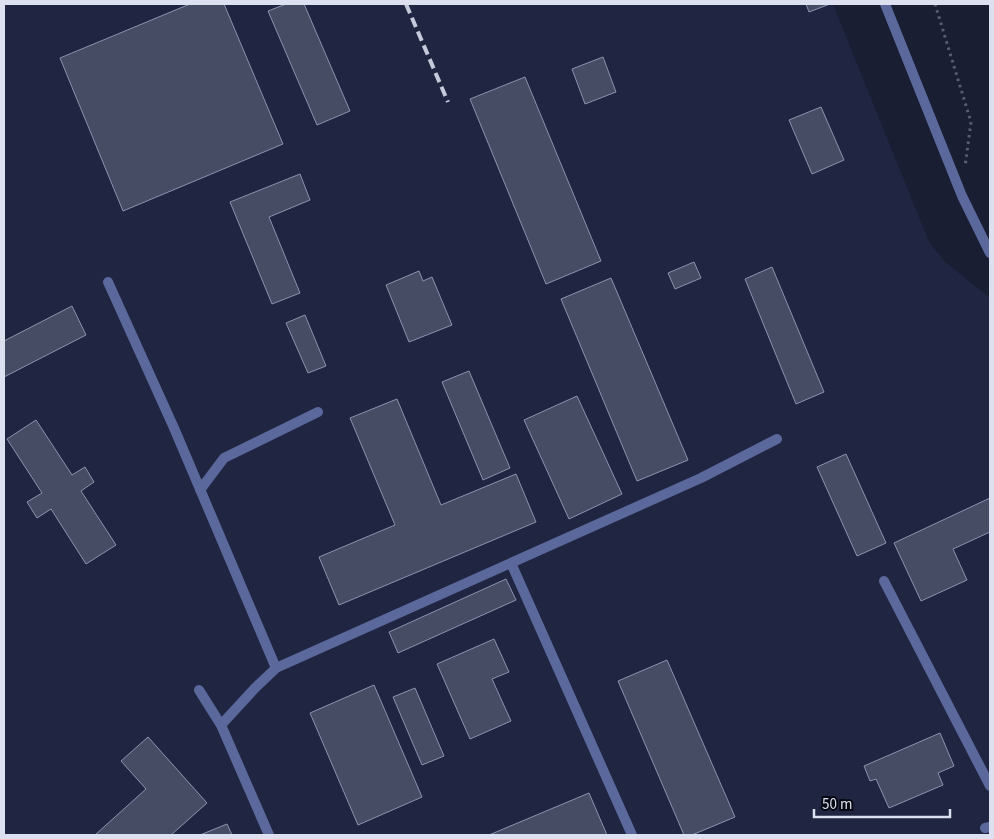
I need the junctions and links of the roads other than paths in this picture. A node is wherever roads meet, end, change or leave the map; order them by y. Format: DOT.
graph roads {
  1 [pos="885,4"];
  2 [pos="990,253"];
  3 [pos="108,282"];
  4 [pos="318,412"];
  5 [pos="777,440"];
  6 [pos="200,490"];
  7 [pos="511,563"];
  8 [pos="884,581"];
  9 [pos="276,668"];
  10 [pos="199,690"];
  11 [pos="221,726"];
  12 [pos="990,786"];
  13 [pos="269,835"];
  14 [pos="632,835"];
  1 -- 2 [label="lane"];
  3 -- 6 [label="lane"];
  4 -- 6 [label="lane"];
  5 -- 7 [label="lane"];
  6 -- 9 [label="lane"];
  7 -- 9 [label="lane"];
  7 -- 14 [label="lane"];
  8 -- 12 [label="lane"];
  9 -- 11 [label="lane"];
  10 -- 11 [label="lane"];
  11 -- 13 [label="lane"];
}
